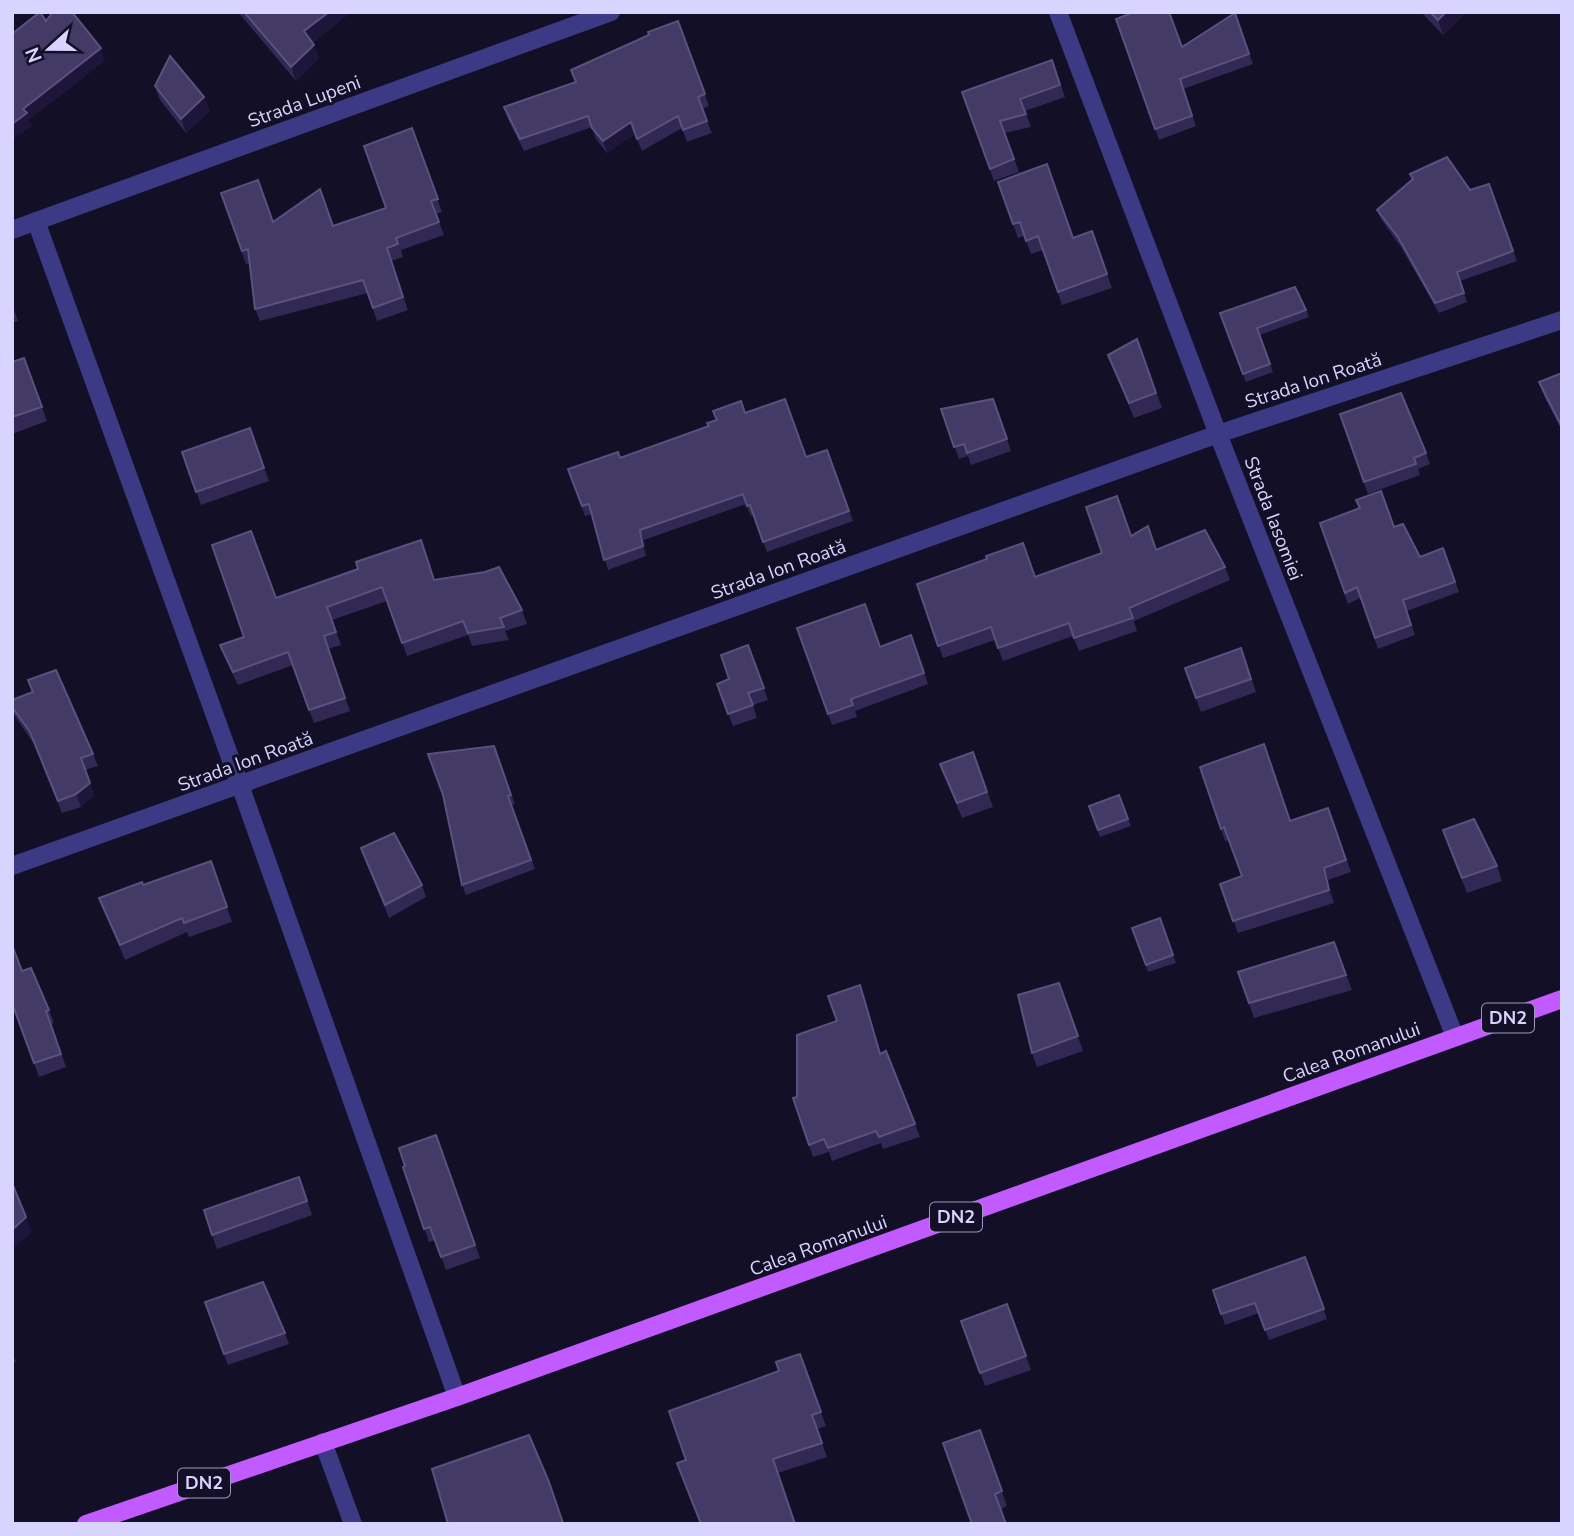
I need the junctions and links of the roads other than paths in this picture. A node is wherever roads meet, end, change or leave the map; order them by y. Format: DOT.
graph roads {
  1 [pos="611,12"];
  2 [pos="1058,12"];
  3 [pos="36,221"];
  4 [pos="12,230"];
  5 [pos="1562,320"];
  6 [pos="1218,433"];
  7 [pos="240,785"];
  8 [pos="12,866"];
  9 [pos="1562,999"];
  10 [pos="1455,1037"];
  11 [pos="457,1397"];
  12 [pos="323,1442"];
  13 [pos="86,1524"];
  14 [pos="353,1524"];
  1 -- 3 [label="street, Strada Lupeni"];
  2 -- 6 [label="street, Strada Iasomiei"];
  3 -- 4 [label="street, Strada Lupeni"];
  3 -- 7 [label="street"];
  5 -- 6 [label="street, Strada Ion Roată"];
  6 -- 7 [label="street, Strada Ion Roată"];
  6 -- 10 [label="street, Strada Iasomiei"];
  7 -- 8 [label="street, Strada Ion Roată"];
  7 -- 11 [label="street"];
  9 -- 10 [label="main road, Calea Romanului / DN2"];
  10 -- 11 [label="main road, Calea Romanului / DN2"];
  11 -- 12 [label="main road, Calea Romanului / DN2"];
  12 -- 13 [label="main road, Calea Romanului / DN2"];
  12 -- 14 [label="street"];
}
